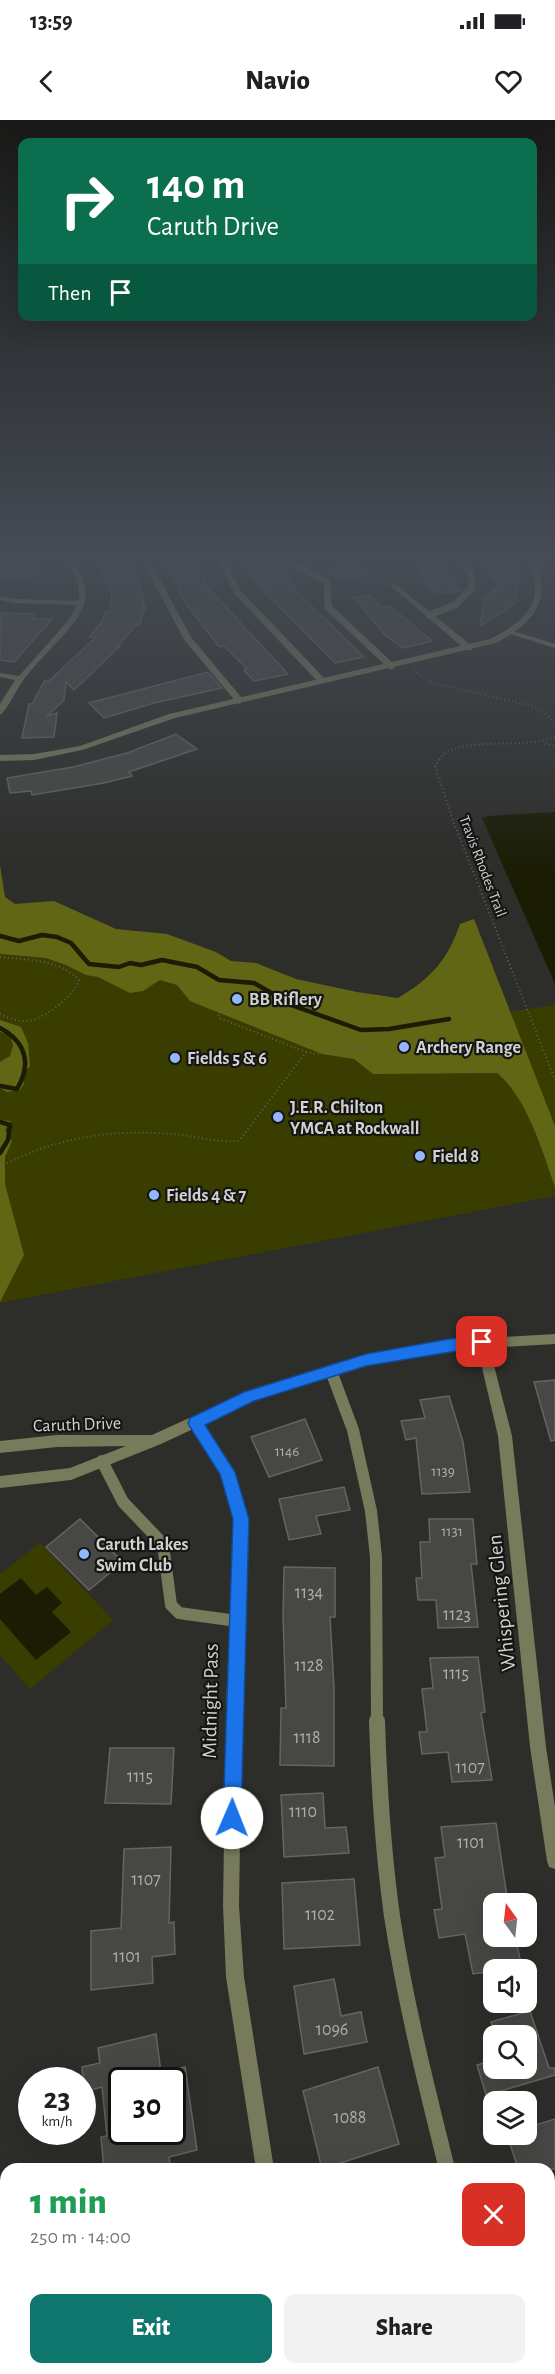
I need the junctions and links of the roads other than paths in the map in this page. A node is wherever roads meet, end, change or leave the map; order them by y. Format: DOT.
graph roads {
  1 [pos="34,662"];
  2 [pos="207,662"];
  3 [pos="304,662"];
  4 [pos="387,662"];
  5 [pos="408,662"];
  6 [pos="391,666"];
  7 [pos="0,675"];
  8 [pos="19,678"];
  9 [pos="322,681"];
  10 [pos="239,700"];
  11 [pos="0,713"];
  12 [pos="0,758"];
  13 [pos="555,1339"];
  14 [pos="482,1342"];
  15 [pos="331,1371"];
  16 [pos="195,1423"];
  17 [pos="156,1440"];
  18 [pos="0,1447"];
  19 [pos="102,1461"];
  20 [pos="0,1482"];
  21 [pos="237,1621"];
  22 [pos="555,1861"];
  23 [pos="264,2163"];
  24 [pos="446,2163"];
  1 -- 8 [label="street"];
  2 -- 10 [label="lane"];
  3 -- 9 [label="street"];
  4 -- 6 [label="lane"];
  5 -- 6 [label="street"];
  6 -- 9 [label="street"];
  7 -- 8 [label="street"];
  8 -- 11 [label="street"];
  9 -- 10 [label="street"];
  10 -- 12 [label="street"];
  13 -- 14 [label="street, Caruth Drive"];
  14 -- 15 [label="street, Caruth Drive"];
  14 -- 22 [label="street, Whispering Glen"];
  15 -- 16 [label="street, Caruth Drive"];
  15 -- 24 [label="lane"];
  16 -- 17 [label="street, Caruth Drive"];
  16 -- 21 [label="street, Midnight Pass"];
  17 -- 18 [label="street, Caruth Drive"];
  17 -- 19 [label="street, Caruth Drive"];
  19 -- 20 [label="street, Caruth Drive"];
  19 -- 21 [label="lane"];
  21 -- 23 [label="street, Midnight Pass"];
}
